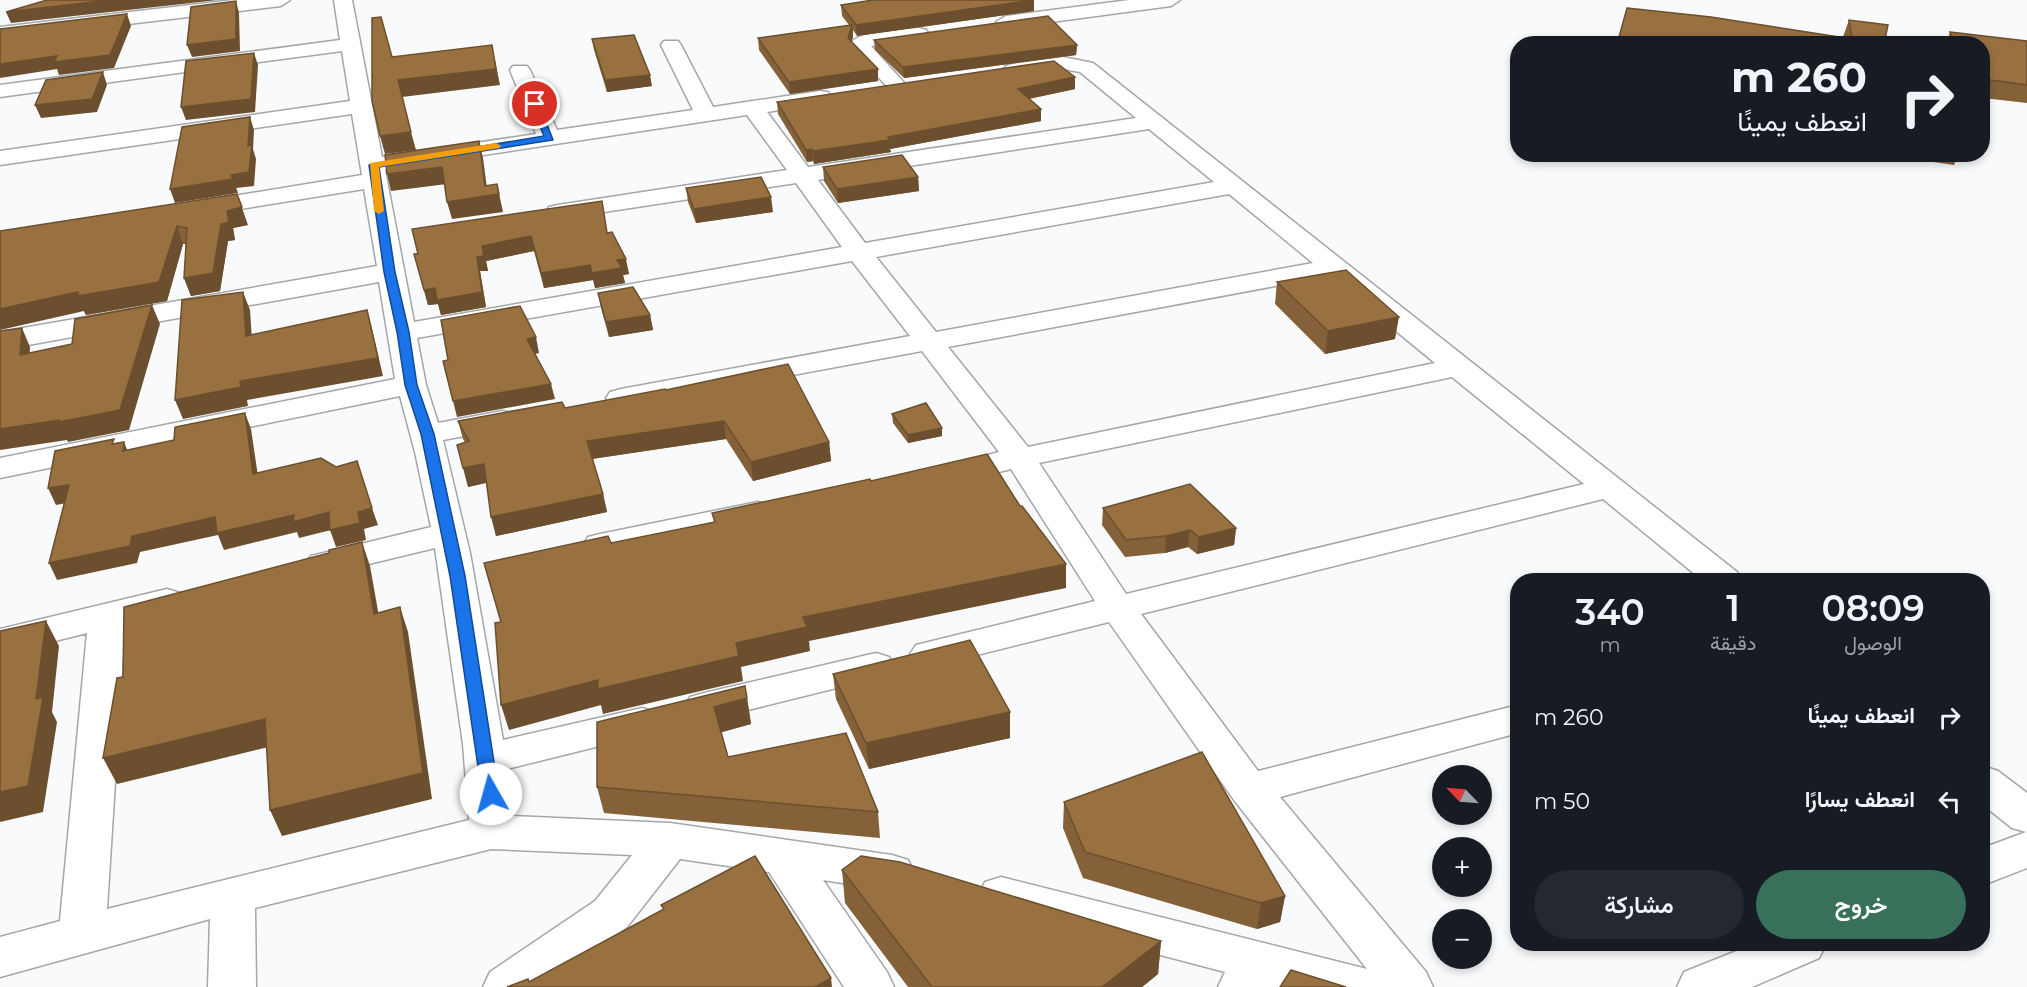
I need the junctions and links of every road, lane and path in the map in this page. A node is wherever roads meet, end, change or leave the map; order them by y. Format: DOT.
graph roads {
  1 [pos="281,0"];
  2 [pos="344,0"];
  3 [pos="1171,0"];
  4 [pos="982,25"];
  5 [pos="937,31"];
  6 [pos="0,33"];
  7 [pos="351,44"];
  8 [pos="671,45"];
  9 [pos="520,70"];
  10 [pos="992,73"];
  11 [pos="0,91"];
  12 [pos="360,106"];
  13 [pos="752,107"];
  14 [pos="706,114"];
  15 [pos="1152,122"];
  16 [pos="549,138"];
  17 [pos="0,158"];
  18 [pos="374,172"];
  19 [pos="801,173"];
  20 [pos="1233,186"];
  21 [pos="175,212"];
  22 [pos="535,215"];
  23 [pos="394,249"];
  24 [pos="857,250"];
  25 [pos="1334,267"];
  26 [pos="403,332"];
  27 [pos="0,341"];
  28 [pos="928,342"];
  29 [pos="1456,367"];
  30 [pos="411,385"];
  31 [pos="590,404"];
  32 [pos="532,414"];
  33 [pos="428,434"];
  34 [pos="1020,458"];
  35 [pos="973,467"];
  36 [pos="0,468"];
  37 [pos="1609,489"];
  38 [pos="785,506"];
  39 [pos="448,534"];
  40 [pos="574,551"];
  41 [pos="289,572"];
  42 [pos="1715,573"];
  43 [pos="198,594"];
  44 [pos="1118,609"];
  45 [pos="107,615"];
  46 [pos="0,642"];
  47 [pos="1510,721"];
  48 [pos="486,759"];
  49 [pos="1990,787"];
  50 [pos="1249,789"];
  51 [pos="2027,816"];
  52 [pos="491,832"];
  53 [pos="670,840"];
  54 [pos="2027,849"];
  55 [pos="781,855"];
  56 [pos="1990,864"];
  57 [pos="233,895"];
  58 [pos="82,933"];
  59 [pos="1786,951"];
  60 [pos="0,957"];
  61 [pos="1257,976"];
  62 [pos="232,987"];
  63 [pos="507,987"];
  64 [pos="870,987"];
  65 [pos="1359,987"];
  66 [pos="1409,987"];
  67 [pos="1701,987"];
  1 -- 6 [label="street"];
  2 -- 7 [label="street"];
  3 -- 4 [label="street"];
  5 -- 13 [label="street"];
  7 -- 11 [label="street"];
  7 -- 12 [label="street"];
  8 -- 14 [label="street"];
  9 -- 16 [label="street"];
  10 -- 15 [label="street"];
  12 -- 17 [label="street"];
  12 -- 18 [label="street"];
  13 -- 14 [label="street"];
  13 -- 19 [label="street"];
  14 -- 16 [label="street"];
  15 -- 19 [label="street"];
  15 -- 20 [label="street"];
  16 -- 18 [label="street"];
  18 -- 21 [label="street"];
  18 -- 23 [label="street"];
  19 -- 22 [label="street"];
  19 -- 24 [label="street"];
  20 -- 24 [label="street"];
  20 -- 25 [label="street"];
  23 -- 26 [label="street"];
  23 -- 27 [label="street"];
  24 -- 26 [label="street"];
  24 -- 28 [label="street"];
  25 -- 28 [label="street"];
  25 -- 29 [label="street"];
  26 -- 30 [label="street"];
  28 -- 31 [label="street"];
  28 -- 34 [label="street"];
  29 -- 34 [label="street"];
  29 -- 37 [label="street"];
  30 -- 33 [label="street"];
  30 -- 36 [label="street"];
  32 -- 33 [label="street"];
  33 -- 39 [label="street"];
  34 -- 35 [label="street"];
  34 -- 44 [label="street"];
  37 -- 42 [label="street"];
  37 -- 44 [label="street"];
  38 -- 40 [label="street"];
  39 -- 41 [label="street"];
  39 -- 48 [label="street"];
  43 -- 45 [label="street"];
  44 -- 48 [label="street"];
  44 -- 50 [label="street"];
  45 -- 46 [label="street"];
  45 -- 58 [label="street"];
  47 -- 50 [label="street"];
  48 -- 52 [label="street"];
  49 -- 51 [label="street"];
  50 -- 66 [label="street"];
  52 -- 53 [label="street"];
  52 -- 57 [label="street"];
  53 -- 55 [label="street"];
  53 -- 63 [label="street"];
  54 -- 56 [label="street"];
  55 -- 61 [label="street"];
  55 -- 64 [label="street"];
  57 -- 58 [label="street"];
  57 -- 62 [label="street"];
  58 -- 60 [label="street"];
  59 -- 67 [label="street"];
  61 -- 65 [label="street"];
}
